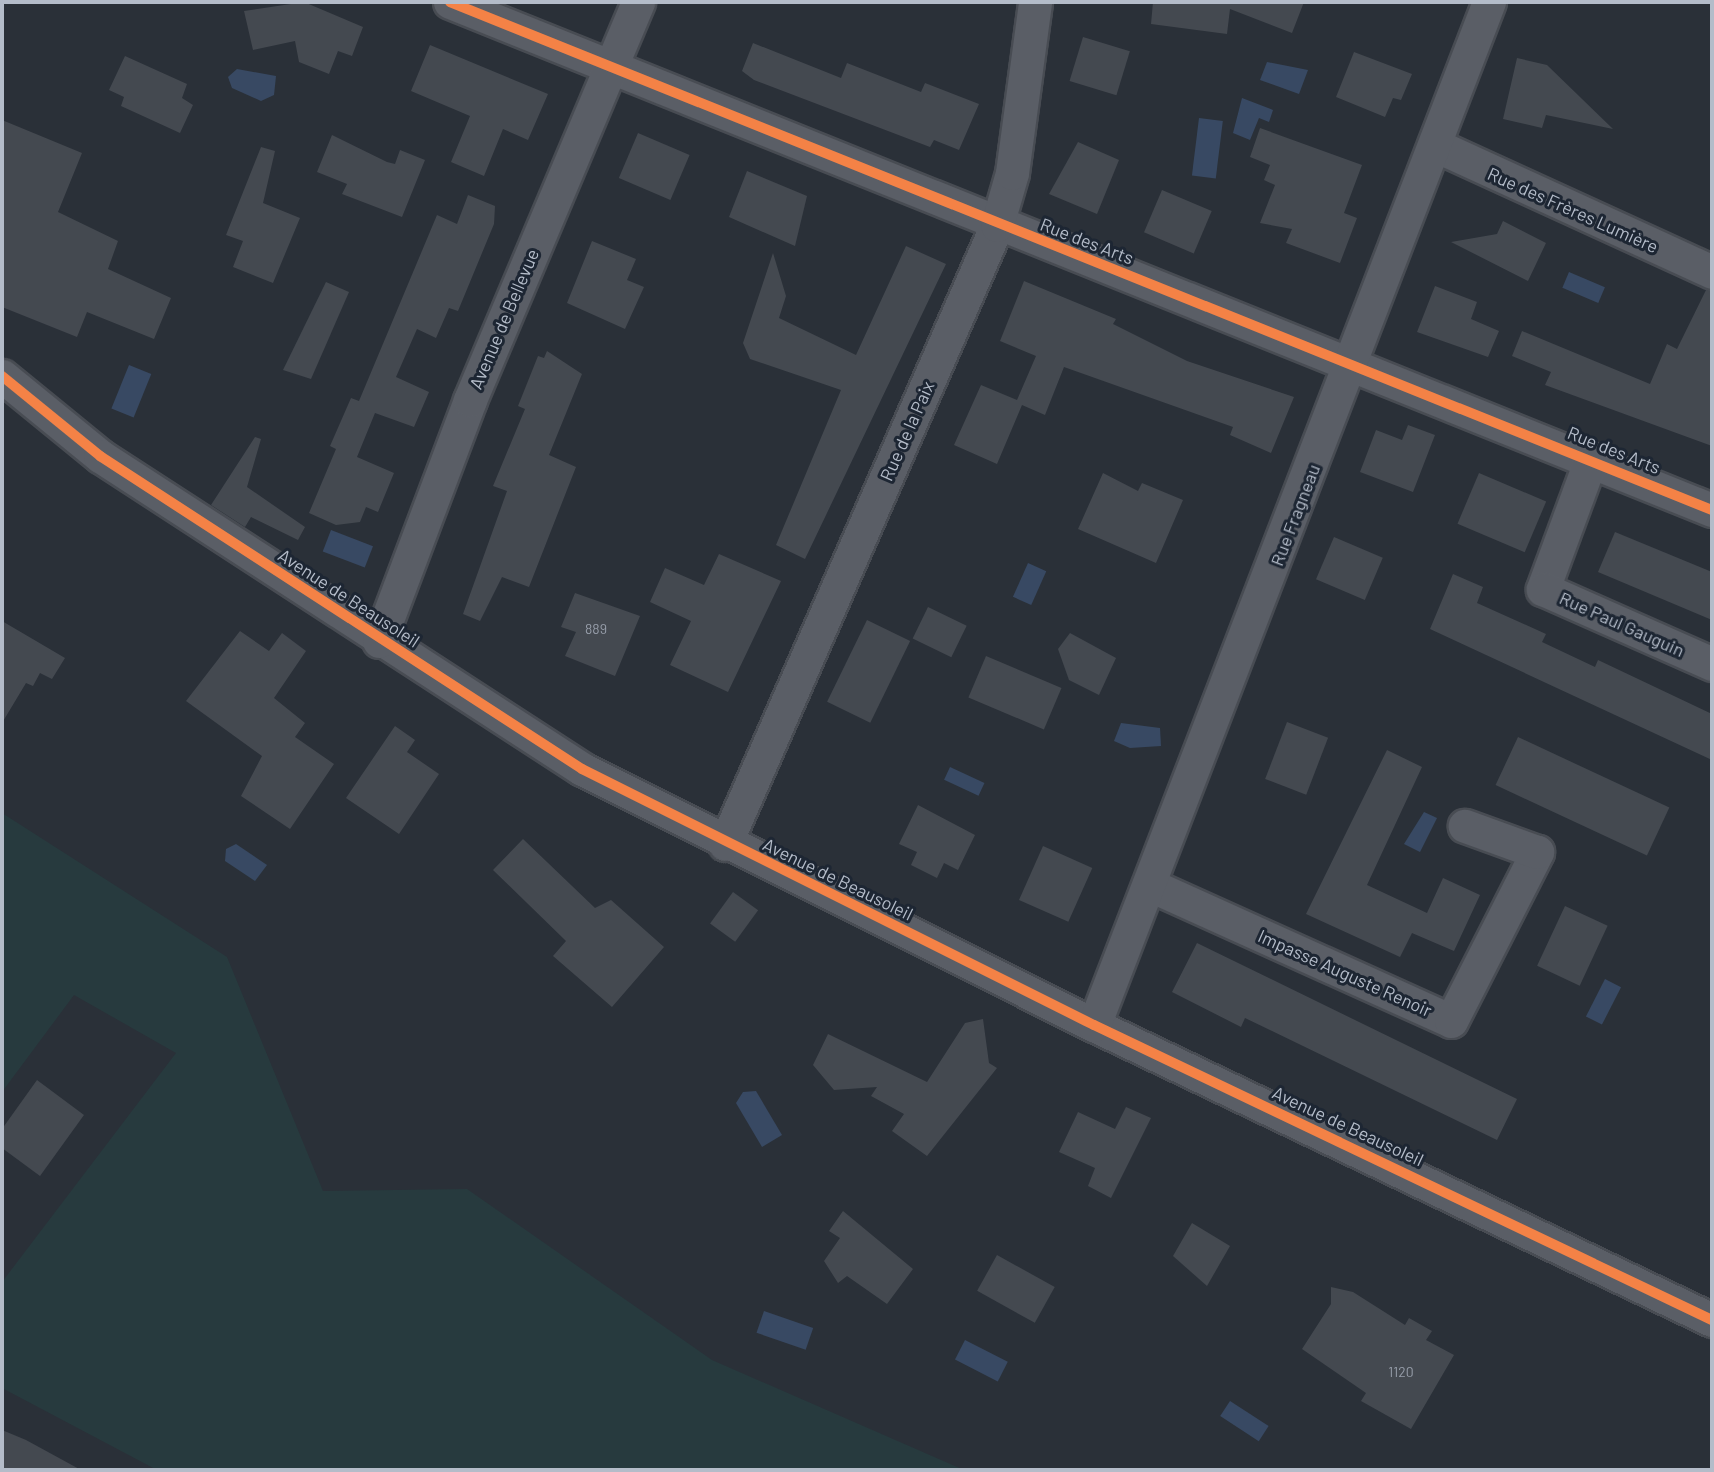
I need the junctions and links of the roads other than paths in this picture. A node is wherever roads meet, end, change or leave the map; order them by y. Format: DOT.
graph roads {
  1 [pos="450,2"];
  2 [pos="638,2"];
  3 [pos="1035,2"];
  4 [pos="1489,2"];
  5 [pos="610,68"];
  6 [pos="1436,145"];
  7 [pos="997,225"];
  8 [pos="1712,272"];
  9 [pos="1354,362"];
  10 [pos="2,376"];
  11 [pos="1591,459"];
  12 [pos="1712,510"];
  13 [pos="379,640"];
  14 [pos="1712,664"];
  15 [pos="1465,826"];
  16 [pos="725,844"];
  17 [pos="1150,885"];
  18 [pos="1094,1025"];
  19 [pos="1712,1320"];
  1 -- 5 [label="street, Rue des Arts"];
  2 -- 5 [label="street, Avenue de Bellevue"];
  3 -- 7 [label="street, Rue de la Paix"];
  4 -- 6 [label="street, Rue Fragneau"];
  5 -- 7 [label="street, Rue des Arts"];
  5 -- 13 [label="street, Avenue de Bellevue"];
  6 -- 8 [label="street, Rue des Frères Lumière"];
  6 -- 9 [label="street, Rue Fragneau"];
  7 -- 9 [label="street, Rue des Arts"];
  7 -- 16 [label="street, Rue de la Paix"];
  9 -- 11 [label="street, Rue des Arts"];
  9 -- 17 [label="street, Rue Fragneau"];
  10 -- 13 [label="street, Avenue de Beausoleil"];
  11 -- 12 [label="street, Rue des Arts"];
  11 -- 14 [label="street, Rue Paul Gauguin"];
  13 -- 16 [label="street, Avenue de Beausoleil"];
  15 -- 17 [label="street, Impasse Auguste Renoir"];
  16 -- 18 [label="street, Avenue de Beausoleil"];
  17 -- 18 [label="street, Rue Fragneau"];
  18 -- 19 [label="street, Avenue de Beausoleil"];
}
